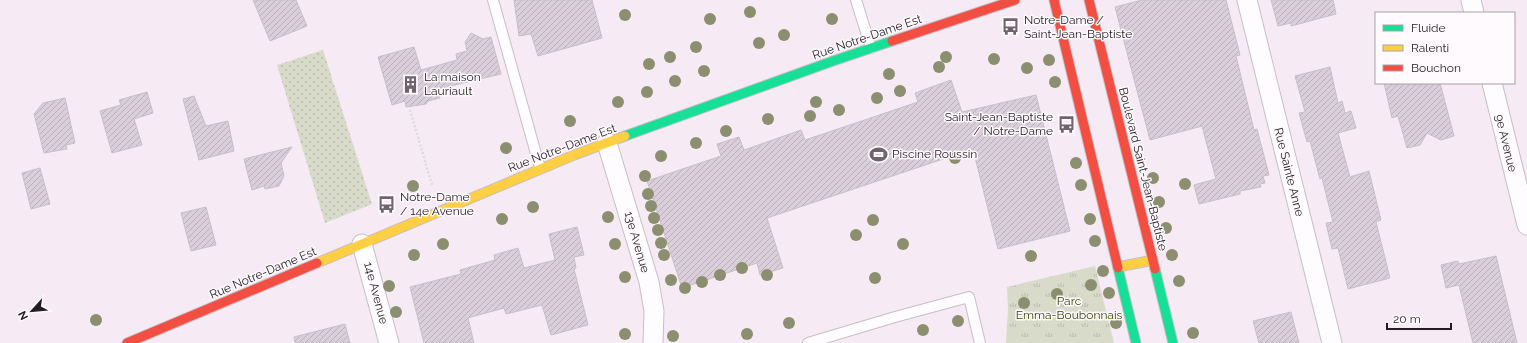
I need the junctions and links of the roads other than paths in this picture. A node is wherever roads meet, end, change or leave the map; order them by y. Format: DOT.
graph roads {
  1 [pos="493,0"];
  2 [pos="856,0"];
  3 [pos="1015,0"];
  4 [pos="1054,0"];
  5 [pos="1089,0"];
  6 [pos="1247,0"];
  7 [pos="1471,0"];
  8 [pos="1474,12"];
  9 [pos="871,48"];
  10 [pos="1492,84"];
  11 [pos="607,143"];
  12 [pos="540,168"];
  13 [pos="1527,225"];
  14 [pos="362,244"];
  15 [pos="1153,260"];
  16 [pos="1118,267"];
  17 [pos="127,343"];
  18 [pos="389,343"];
  19 [pos="653,343"];
  20 [pos="808,343"];
  21 [pos="980,343"];
  22 [pos="1136,343"];
  23 [pos="1173,343"];
  24 [pos="1332,343"];
  1 -- 12 [label="lane"];
  2 -- 9 [label="lane"];
  3 -- 9 [label="main road, Rue Notre-Dame Est"];
  4 -- 16 [label="main road"];
  5 -- 15 [label="main road, Boulevard Saint-Jean-Baptiste"];
  6 -- 24 [label="street, Rue Sainte Anne"];
  7 -- 8 [label="street"];
  9 -- 11 [label="main road, Rue Notre-Dame Est"];
  10 -- 13 [label="street, 9e Avenue"];
  11 -- 12 [label="main road, Rue Notre-Dame Est"];
  11 -- 19 [label="street, 13e Avenue"];
  12 -- 14 [label="main road, Rue Notre-Dame Est"];
  14 -- 17 [label="main road, Rue Notre-Dame Est"];
  14 -- 18 [label="street, 14e Avenue"];
  15 -- 16 [label="main road"];
  15 -- 23 [label="main road, Boulevard Saint-Jean-Baptiste"];
  16 -- 22 [label="main road"];
  20 -- 21 [label="lane"];
}
